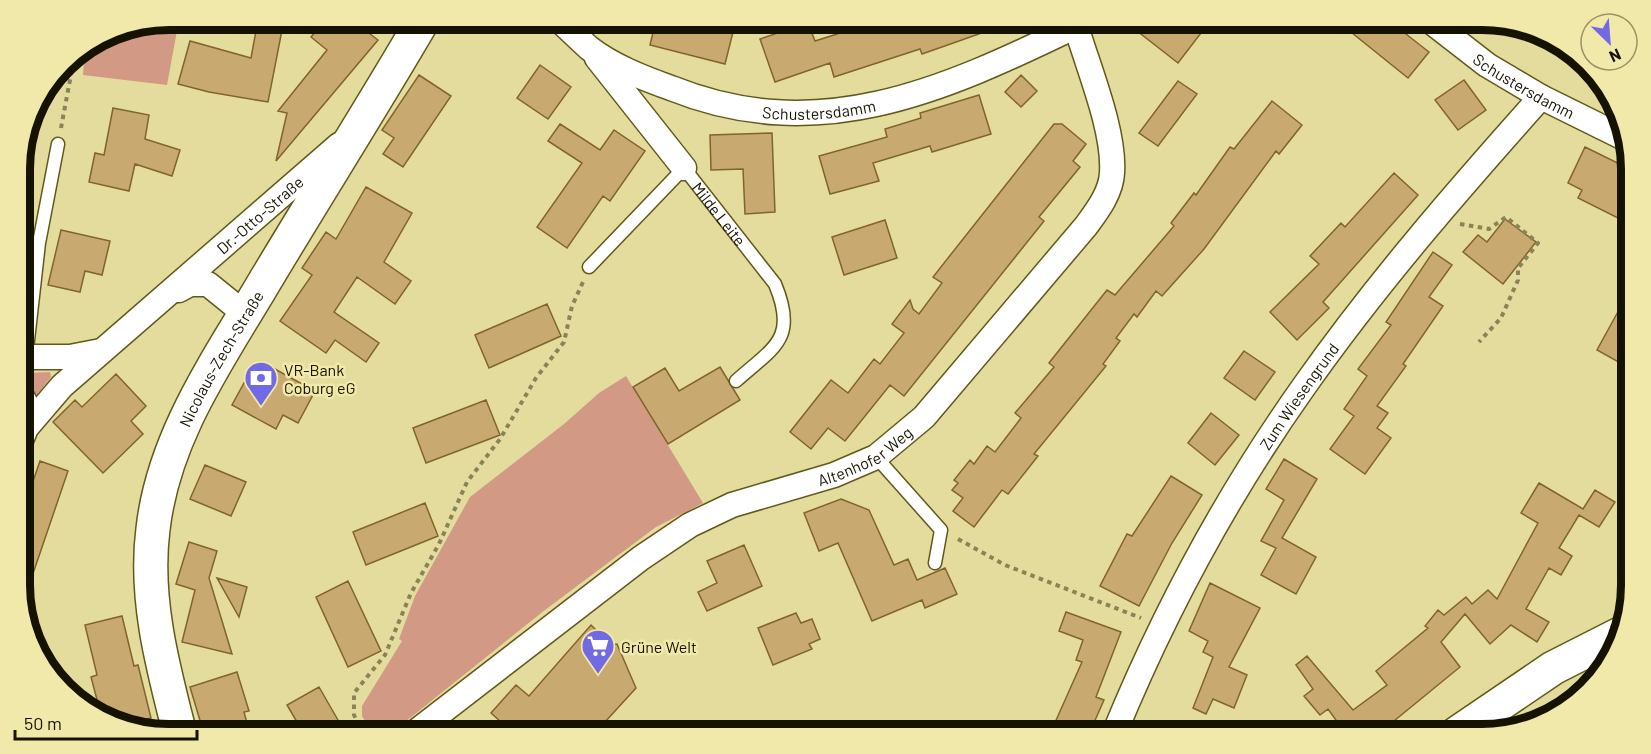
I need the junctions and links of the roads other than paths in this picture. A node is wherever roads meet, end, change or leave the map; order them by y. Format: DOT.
graph roads {
  1 [pos="417,30"];
  2 [pos="570,30"];
  3 [pos="1064,30"];
  4 [pos="1081,30"];
  5 [pos="1441,30"];
  6 [pos="590,49"];
  7 [pos="1541,97"];
  8 [pos="353,133"];
  9 [pos="1616,134"];
  10 [pos="58,144"];
  11 [pos="684,168"];
  12 [pos="589,267"];
  13 [pos="167,298"];
  14 [pos="30,308"];
  15 [pos="245,314"];
  16 [pos="103,351"];
  17 [pos="30,358"];
  18 [pos="736,381"];
  19 [pos="30,427"];
  20 [pos="876,457"];
  21 [pos="936,563"];
  22 [pos="1609,639"];
  23 [pos="177,724"];
  24 [pos="426,724"];
  25 [pos="1119,724"];
  26 [pos="1471,724"];
  1 -- 8 [label="street, Nicolaus-Zech-Straße"];
  2 -- 6 [label="street, Schustersdamm"];
  3 -- 6 [label="street, Schustersdamm"];
  4 -- 20 [label="street, Altenhofer Weg"];
  5 -- 7 [label="street, Schustersdamm"];
  6 -- 11 [label="street, Milde Leite"];
  7 -- 9 [label="street, Schustersdamm"];
  7 -- 25 [label="street, Zum Wiesengrund"];
  8 -- 13 [label="street, Dr.-Otto-Straße"];
  8 -- 15 [label="street, Nicolaus-Zech-Straße"];
  10 -- 14 [label="lane"];
  11 -- 12 [label="lane"];
  11 -- 18 [label="lane, Milde Leite"];
  13 -- 15 [label="street, Dr.-Otto-Straße"];
  13 -- 16 [label="street, Dr.-Otto-Straße"];
  15 -- 23 [label="street, Nicolaus-Zech-Straße"];
  16 -- 17 [label="street"];
  16 -- 19 [label="street, Dr.-Otto-Straße"];
  20 -- 21 [label="lane"];
  20 -- 24 [label="street, Altenhofer Weg"];
  22 -- 26 [label="street"];
}
